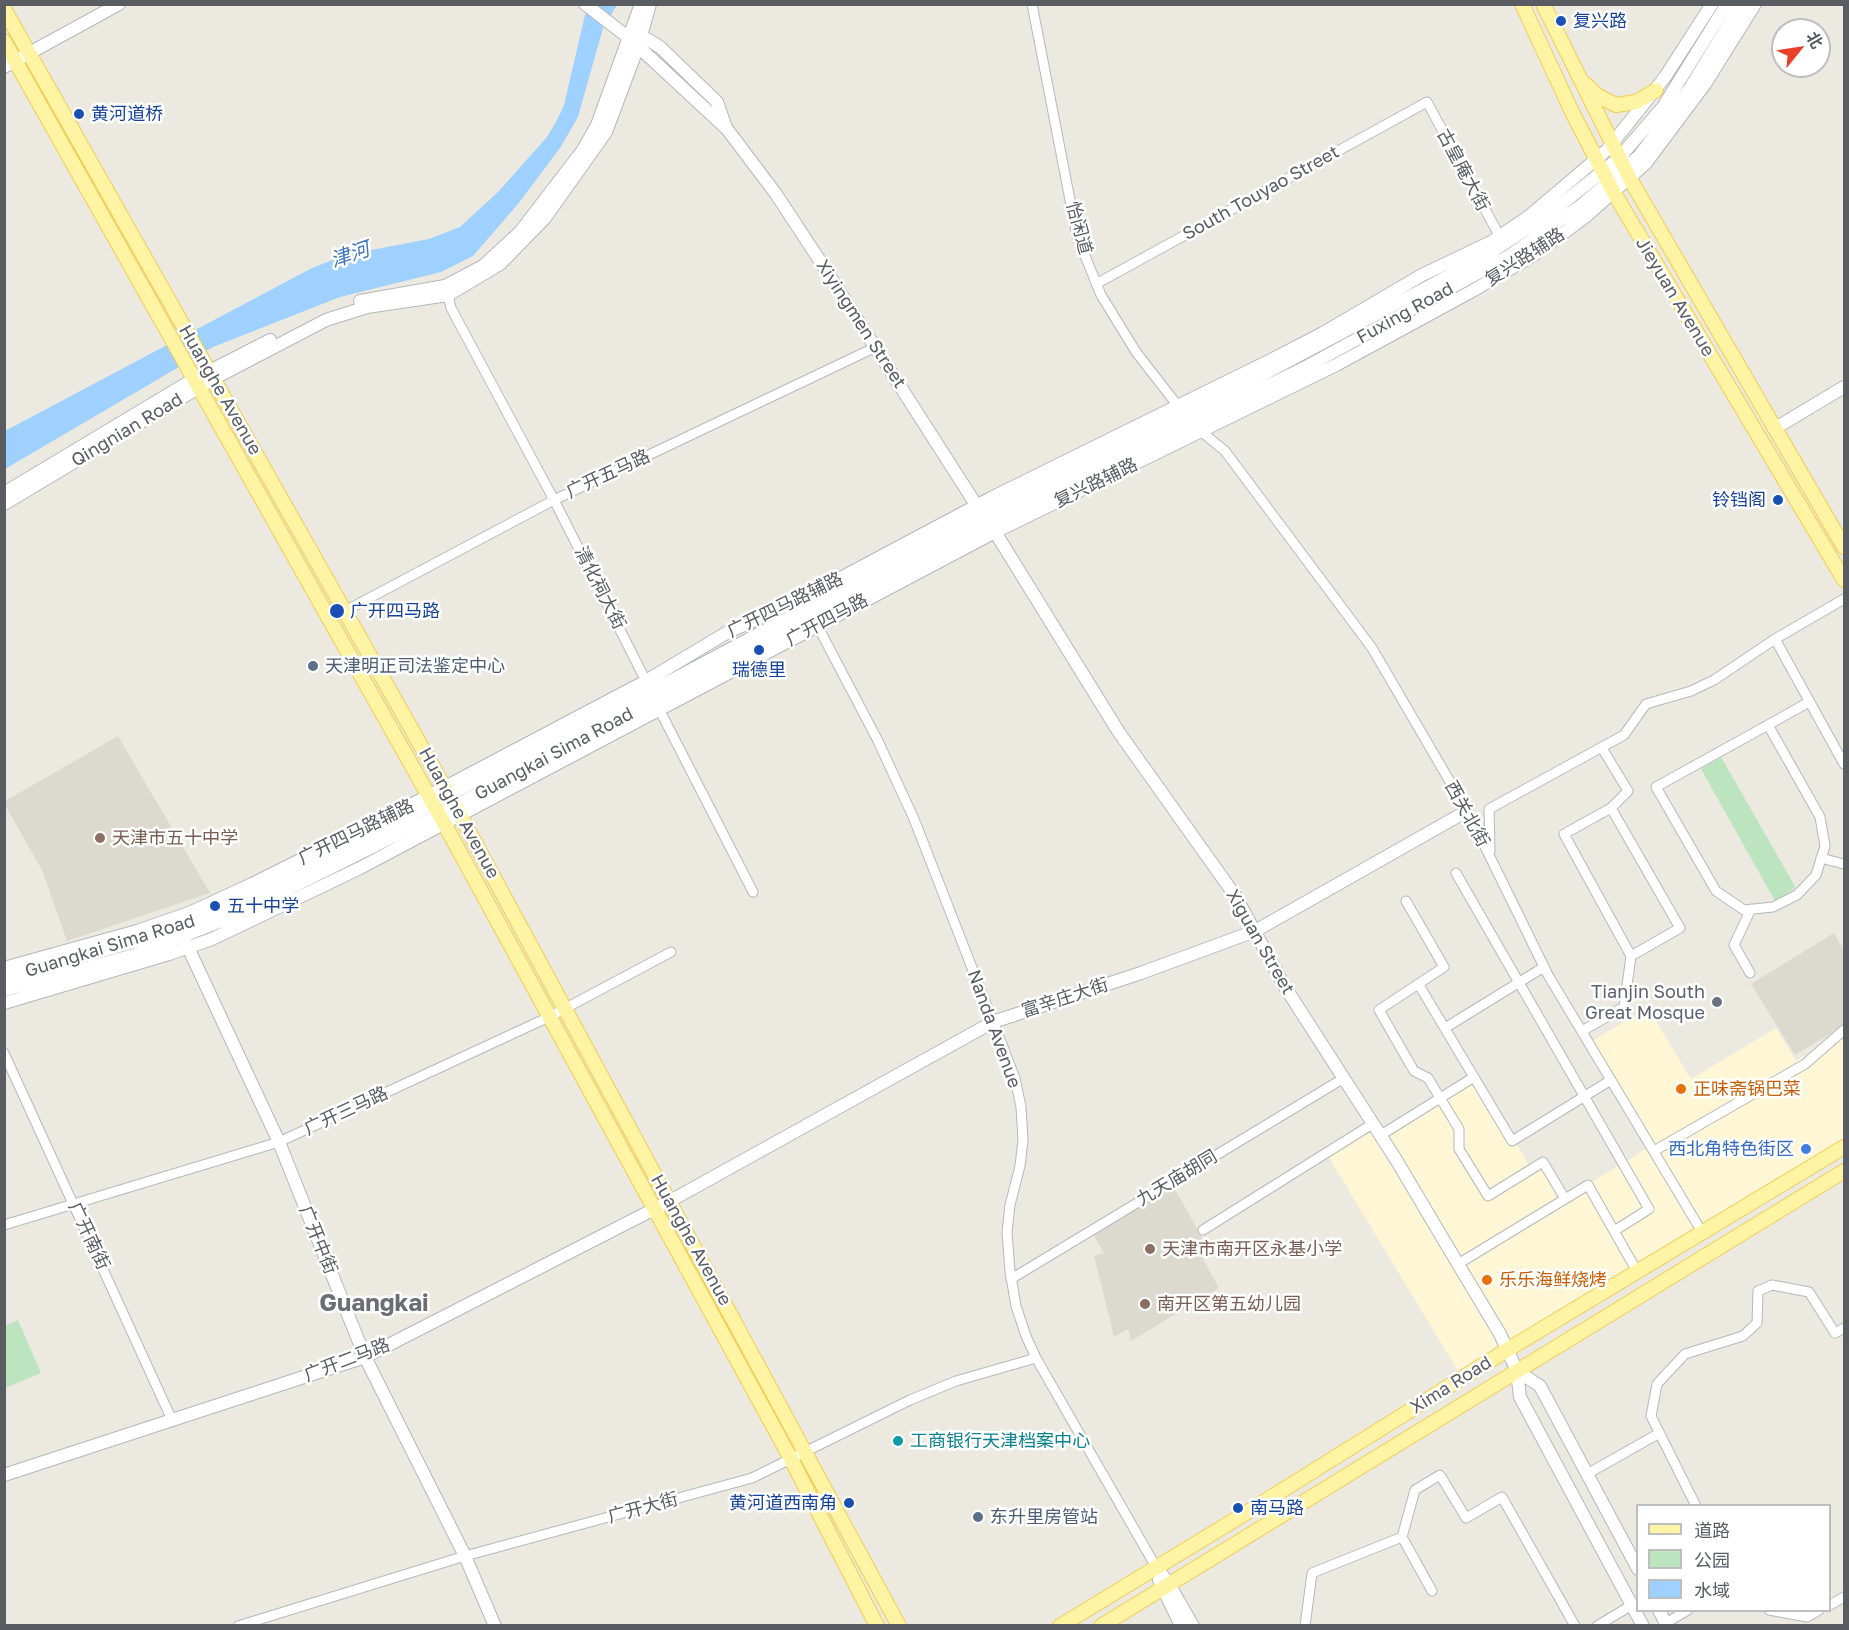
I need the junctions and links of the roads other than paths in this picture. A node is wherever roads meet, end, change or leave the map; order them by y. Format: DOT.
graph roads {
  1 [pos="119,4"];
  2 [pos="585,4"];
  3 [pos="596,4"];
  4 [pos="640,4"];
  5 [pos="650,4"];
  6 [pos="1032,4"];
  7 [pos="1522,4"];
  8 [pos="1543,4"];
  9 [pos="1712,4"];
  10 [pos="1727,4"];
  11 [pos="1741,4"];
  12 [pos="1755,4"];
  13 [pos="4,9"];
  14 [pos="630,35"];
  15 [pos="4,41"];
  16 [pos="29,53"];
  17 [pos="10,64"];
  18 [pos="1576,73"];
  19 [pos="1656,90"];
  20 [pos="1427,102"];
  21 [pos="1612,145"];
  22 [pos="1625,169"];
  23 [pos="1606,177"];
  24 [pos="1500,237"];
  25 [pos="1534,255"];
  26 [pos="1499,261"];
  27 [pos="1096,284"];
  28 [pos="446,291"];
  29 [pos="876,347"];
  30 [pos="209,370"];
  31 [pos="194,378"];
  32 [pos="1845,387"];
  33 [pos="1189,419"];
  34 [pos="1774,429"];
  35 [pos="4,493"];
  36 [pos="554,500"];
  37 [pos="4,504"];
  38 [pos="986,519"];
  39 [pos="1845,547"];
  40 [pos="1845,580"];
  41 [pos="1845,599"];
  42 [pos="345,611"];
  43 [pos="810,612"];
  44 [pos="1775,639"];
  45 [pos="653,695"];
  46 [pos="1809,702"];
  47 [pos="1768,725"];
  48 [pos="1602,748"];
  49 [pos="1845,764"];
  50 [pos="452,801"];
  51 [pos="1611,808"];
  52 [pos="436,810"];
  53 [pos="1467,811"];
  54 [pos="1490,855"];
  55 [pos="1821,858"];
  56 [pos="1845,864"];
  57 [pos="1456,873"];
  58 [pos="753,892"];
  59 [pos="1406,901"];
  60 [pos="1751,909"];
  61 [pos="1255,931"];
  62 [pos="182,932"];
  63 [pos="671,952"];
  64 [pos="1631,956"];
  65 [pos="1544,967"];
  66 [pos="4,968"];
  67 [pos="1750,973"];
  68 [pos="4,978"];
  69 [pos="1517,983"];
  70 [pos="1419,985"];
  71 [pos="4,990"];
  72 [pos="4,1003"];
  73 [pos="565,1009"];
  74 [pos="549,1017"];
  75 [pos="993,1022"];
  76 [pos="1445,1028"];
  77 [pos="1582,1031"];
  78 [pos="1844,1032"];
  79 [pos="4,1053"];
  80 [pos="1474,1077"];
  81 [pos="1344,1078"];
  82 [pos="1611,1080"];
  83 [pos="1440,1097"];
  84 [pos="1583,1097"];
  85 [pos="1374,1123"];
  86 [pos="1381,1135"];
  87 [pos="279,1142"];
  88 [pos="1845,1147"];
  89 [pos="1654,1151"];
  90 [pos="1845,1171"];
  91 [pos="1565,1199"];
  92 [pos="670,1200"];
  93 [pos="74,1203"];
  94 [pos="653,1209"];
  95 [pos="4,1225"];
  96 [pos="1203,1230"];
  97 [pos="1614,1231"];
  98 [pos="1702,1232"];
  99 [pos="1458,1264"];
  100 [pos="1638,1272"];
  101 [pos="1011,1278"];
  102 [pos="1845,1328"];
  103 [pos="1507,1350"];
  104 [pos="365,1357"];
  105 [pos="1036,1358"];
  106 [pos="1517,1371"];
  107 [pos="172,1420"];
  108 [pos="1658,1434"];
  109 [pos="807,1452"];
  110 [pos="791,1459"];
  111 [pos="1587,1474"];
  112 [pos="4,1475"];
  113 [pos="1695,1504"];
  114 [pos="1402,1537"];
  115 [pos="465,1556"];
  116 [pos="1636,1565"];
  117 [pos="1156,1567"];
  118 [pos="1165,1586"];
  119 [pos="1432,1591"];
  120 [pos="1845,1597"];
  121 [pos="1831,1604"];
  122 [pos="1632,1605"];
  123 [pos="1686,1612"];
  124 [pos="1776,1612"];
  125 [pos="1817,1612"];
  126 [pos="1667,1624"];
  127 [pos="238,1626"];
  128 [pos="495,1626"];
  129 [pos="877,1626"];
  130 [pos="899,1626"];
  131 [pos="1060,1626"];
  132 [pos="1101,1626"];
  133 [pos="1180,1626"];
  134 [pos="1193,1626"];
  135 [pos="1305,1626"];
  136 [pos="1575,1626"];
  137 [pos="1597,1626"];
  138 [pos="1643,1626"];
  1 -- 16 [label="street"];
  2 -- 14 [label="street"];
  3 -- 14 [label="street"];
  4 -- 14 [label="street, Qingnian Road"];
  5 -- 14 [label="street, Qingnian Road"];
  6 -- 27 [label="street, 怡闲道"];
  7 -- 23 [label="main road, Jieyuan Avenue"];
  8 -- 18 [label="main road, Jieyuan Avenue"];
  9 -- 19 [label="street, 复兴路辅路"];
  10 -- 22 [label="street, Fuxing Road"];
  11 -- 22 [label="street, Fuxing Road"];
  12 -- 22 [label="street"];
  13 -- 16 [label="main road, Huanghe Avenue"];
  14 -- 28 [label="street, Qingnian Road"];
  14 -- 29 [label="street, Xiyingmen Street"];
  15 -- 17 [label="main road, Huanghe Avenue"];
  16 -- 17 [label="street"];
  16 -- 30 [label="main road, Huanghe Avenue"];
  17 -- 31 [label="main road, Huanghe Avenue"];
  18 -- 19 [label="main road"];
  18 -- 21 [label="main road, Jieyuan Avenue"];
  19 -- 21 [label="street, 复兴路辅路"];
  20 -- 24 [label="street, 古皇庵大街"];
  20 -- 27 [label="street, South Touyao Street"];
  21 -- 22 [label="main road, Jieyuan Avenue"];
  21 -- 23 [label="street, 复兴路辅路"];
  22 -- 23 [label="street, Fuxing Road"];
  22 -- 34 [label="main road, Jieyuan Avenue"];
  23 -- 24 [label="street, 复兴路辅路"];
  23 -- 25 [label="street, 复兴路辅路"];
  23 -- 26 [label="street, Fuxing Road"];
  23 -- 33 [label="street, Fuxing Road"];
  23 -- 40 [label="main road, Jieyuan Avenue"];
  24 -- 33 [label="street, 复兴路辅路"];
  25 -- 26 [label="street"];
  25 -- 33 [label="street, 复兴路辅路"];
  26 -- 33 [label="street, Fuxing Road"];
  27 -- 33 [label="street, 怡闲道"];
  28 -- 30 [label="street, Qingnian Road"];
  28 -- 36 [label="street, 清化祠大街"];
  29 -- 36 [label="street, 广开五马路"];
  29 -- 38 [label="street, Xiyingmen Street"];
  30 -- 31 [label="street, Qingnian Road"];
  30 -- 42 [label="main road, Huanghe Avenue"];
  31 -- 35 [label="street, Qingnian Road"];
  31 -- 37 [label="street, Qingnian Road"];
  31 -- 52 [label="main road, Huanghe Avenue"];
  32 -- 34 [label="street"];
  33 -- 38 [label="street, 复兴路辅路"];
  33 -- 38 [label="street, 复兴路辅路"];
  33 -- 38 [label="street, Fuxing Road"];
  33 -- 53 [label="street, 西关北街"];
  34 -- 39 [label="main road, Jieyuan Avenue"];
  36 -- 42 [label="street, 广开五马路"];
  36 -- 45 [label="street, 清化祠大街"];
  38 -- 43 [label="street, Guangkai Sima Road"];
  38 -- 43 [label="street, 广开四马路辅路"];
  38 -- 61 [label="street, Xiguan Street"];
  41 -- 44 [label="street"];
  42 -- 50 [label="main road, Huanghe Avenue"];
  43 -- 45 [label="street, Guangkai Sima Road"];
  43 -- 45 [label="street, 广开四马路辅路"];
  43 -- 75 [label="street, Nanda Avenue"];
  44 -- 46 [label="street"];
  44 -- 48 [label="street"];
  45 -- 50 [label="street"];
  45 -- 50 [label="street, Guangkai Sima Road"];
  45 -- 58 [label="street, 清化祠大街"];
  46 -- 47 [label="street"];
  46 -- 49 [label="street"];
  47 -- 55 [label="street"];
  47 -- 60 [label="street"];
  48 -- 51 [label="street"];
  48 -- 54 [label="street"];
  50 -- 52 [label="street"];
  50 -- 52 [label="street, Guangkai Sima Road"];
  50 -- 73 [label="main road, Huanghe Avenue"];
  51 -- 64 [label="street"];
  51 -- 64 [label="street"];
  52 -- 62 [label="street, Guangkai Sima Road"];
  52 -- 62 [label="street"];
  52 -- 74 [label="main road, Huanghe Avenue"];
  53 -- 54 [label="street, 西关北街"];
  53 -- 61 [label="street, 富辛庄大街"];
  54 -- 65 [label="street, 西关北街"];
  55 -- 56 [label="street"];
  55 -- 60 [label="street"];
  57 -- 69 [label="street"];
  59 -- 70 [label="street"];
  60 -- 67 [label="street"];
  61 -- 75 [label="street, 富辛庄大街"];
  61 -- 81 [label="street, Xiguan Street"];
  62 -- 66 [label="street"];
  62 -- 68 [label="street, Guangkai Sima Road"];
  62 -- 71 [label="street, Guangkai Sima Road"];
  62 -- 72 [label="street"];
  62 -- 87 [label="street, 广开中街"];
  63 -- 73 [label="street, 广开三马路"];
  64 -- 77 [label="street"];
  65 -- 69 [label="street"];
  65 -- 77 [label="street, 西关北街"];
  69 -- 76 [label="street"];
  69 -- 84 [label="street"];
  70 -- 76 [label="street"];
  70 -- 83 [label="street"];
  73 -- 74 [label="street, 广开三马路"];
  73 -- 92 [label="main road, Huanghe Avenue"];
  74 -- 87 [label="street, 广开三马路"];
  74 -- 94 [label="main road, Huanghe Avenue"];
  75 -- 92 [label="street, 富辛庄大街"];
  75 -- 101 [label="street, Nanda Avenue"];
  76 -- 80 [label="street"];
  77 -- 82 [label="street, 西关北街"];
  78 -- 89 [label="street"];
  79 -- 93 [label="street, 广开南街"];
  80 -- 83 [label="street"];
  80 -- 84 [label="street"];
  81 -- 85 [label="street, Xiguan Street"];
  81 -- 101 [label="street, 九天庙胡同"];
  82 -- 84 [label="street"];
  82 -- 89 [label="street, 西关北街"];
  83 -- 86 [label="street"];
  83 -- 91 [label="street"];
  84 -- 97 [label="street"];
  85 -- 86 [label="street, Xiguan Street"];
  85 -- 96 [label="street"];
  86 -- 99 [label="street, Xiguan Street"];
  87 -- 93 [label="street, 广开三马路"];
  87 -- 104 [label="street, 广开中街"];
  88 -- 98 [label="main road, Xima Road"];
  89 -- 98 [label="street, 西关北街"];
  90 -- 106 [label="main road, Xima Road"];
  91 -- 97 [label="street"];
  91 -- 99 [label="street"];
  92 -- 94 [label="street, 广开二马路"];
  92 -- 109 [label="main road, Huanghe Avenue"];
  93 -- 95 [label="street, 广开三马路"];
  93 -- 107 [label="street, 广开南街"];
  94 -- 104 [label="street, 广开二马路"];
  94 -- 110 [label="main road, Huanghe Avenue"];
  97 -- 100 [label="street"];
  98 -- 100 [label="main road, Xima Road"];
  99 -- 103 [label="street, Xiguan Street"];
  100 -- 103 [label="main road, Xima Road"];
  101 -- 105 [label="street, Nanda Avenue"];
  102 -- 108 [label="street"];
  103 -- 106 [label="street, Xiguan Street"];
  103 -- 117 [label="main road, Xima Road"];
  104 -- 107 [label="street, 广开二马路"];
  104 -- 115 [label="street, 广开中街"];
  105 -- 109 [label="street, 广开大街"];
  105 -- 117 [label="street, Nanda Avenue"];
  106 -- 111 [label="street"];
  106 -- 118 [label="main road, Xima Road"];
  106 -- 122 [label="street"];
  107 -- 112 [label="street, 广开二马路"];
  108 -- 111 [label="street"];
  108 -- 113 [label="street"];
  109 -- 110 [label="street, 广开大街"];
  109 -- 130 [label="main road, Huanghe Avenue"];
  110 -- 115 [label="street, 广开大街"];
  110 -- 129 [label="main road, Huanghe Avenue"];
  111 -- 116 [label="street"];
  114 -- 119 [label="street"];
  114 -- 135 [label="street"];
  114 -- 136 [label="street"];
  115 -- 127 [label="street, 广开大街"];
  115 -- 128 [label="street, 广开中街"];
  117 -- 118 [label="street"];
  117 -- 131 [label="main road, Xima Road"];
  118 -- 132 [label="main road, Xima Road"];
  118 -- 133 [label="street"];
  118 -- 134 [label="street"];
  120 -- 121 [label="street"];
  122 -- 137 [label="street"];
  122 -- 138 [label="street"];
  123 -- 126 [label="street"];
  124 -- 125 [label="street"];
}
